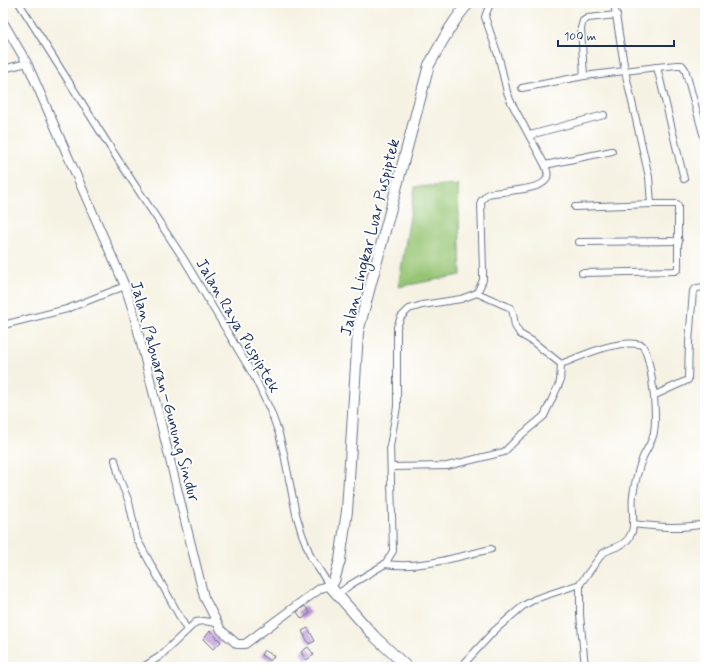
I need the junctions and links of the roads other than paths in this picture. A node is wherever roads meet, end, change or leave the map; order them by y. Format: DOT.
graph roads {
  1 [pos="20,3"];
  2 [pos="469,3"];
  3 [pos="493,3"];
  4 [pos="614,3"];
  5 [pos="616,15"];
  6 [pos="3,22"];
  7 [pos="27,63"];
  8 [pos="657,67"];
  9 [pos="3,69"];
  10 [pos="625,71"];
  11 [pos="584,76"];
  12 [pos="522,88"];
  13 [pos="604,114"];
  14 [pos="530,135"];
  15 [pos="705,141"];
  16 [pos="612,150"];
  17 [pos="545,165"];
  18 [pos="684,179"];
  19 [pos="651,204"];
  20 [pos="575,207"];
  21 [pos="679,241"];
  22 [pos="579,242"];
  23 [pos="582,273"];
  24 [pos="125,286"];
  25 [pos="705,287"];
  26 [pos="476,292"];
  27 [pos="3,325"];
  28 [pos="560,364"];
  29 [pos="655,395"];
  30 [pos="115,460"];
  31 [pos="392,467"];
  32 [pos="633,524"];
  33 [pos="705,524"];
  34 [pos="491,549"];
  35 [pos="385,564"];
  36 [pos="580,584"];
  37 [pos="329,585"];
  38 [pos="337,595"];
  39 [pos="217,623"];
  40 [pos="187,630"];
  41 [pos="143,667"];
  42 [pos="407,667"];
  43 [pos="461,667"];
  44 [pos="585,667"];
  1 -- 37 [label="street, Jalan Raya Puspiptek"];
  2 -- 37 [label="main road, Jalan Lingkar Luar Puspiptek"];
  3 -- 14 [label="street"];
  4 -- 5 [label="street"];
  5 -- 10 [label="street"];
  5 -- 11 [label="street"];
  6 -- 7 [label="street, Jalan Pabuaran–Gunung Sindur"];
  7 -- 9 [label="street"];
  7 -- 24 [label="street, Jalan Pabuaran–Gunung Sindur"];
  8 -- 10 [label="street"];
  8 -- 15 [label="street"];
  8 -- 18 [label="street"];
  10 -- 11 [label="street"];
  10 -- 19 [label="street"];
  11 -- 12 [label="street"];
  13 -- 14 [label="street"];
  14 -- 17 [label="street"];
  16 -- 17 [label="street"];
  17 -- 26 [label="street"];
  19 -- 20 [label="street"];
  19 -- 21 [label="street"];
  21 -- 22 [label="street"];
  21 -- 23 [label="street"];
  24 -- 27 [label="street"];
  24 -- 39 [label="street, Jalan Pabuaran–Gunung Sindur"];
  25 -- 29 [label="street"];
  26 -- 28 [label="street"];
  26 -- 31 [label="street"];
  28 -- 29 [label="street"];
  28 -- 31 [label="street"];
  29 -- 32 [label="street"];
  30 -- 40 [label="street"];
  31 -- 35 [label="street"];
  32 -- 33 [label="street"];
  32 -- 36 [label="street"];
  34 -- 35 [label="street"];
  35 -- 38 [label="street"];
  36 -- 43 [label="street"];
  36 -- 44 [label="street"];
  37 -- 38 [label="main road, Jalan Raya Puspiptek"];
  37 -- 39 [label="street, Jalan Pabuaran–Gunung Sindur"];
  38 -- 42 [label="main road, Jalan Raya Puspiptek"];
  39 -- 40 [label="street"];
  40 -- 41 [label="street"];
}
